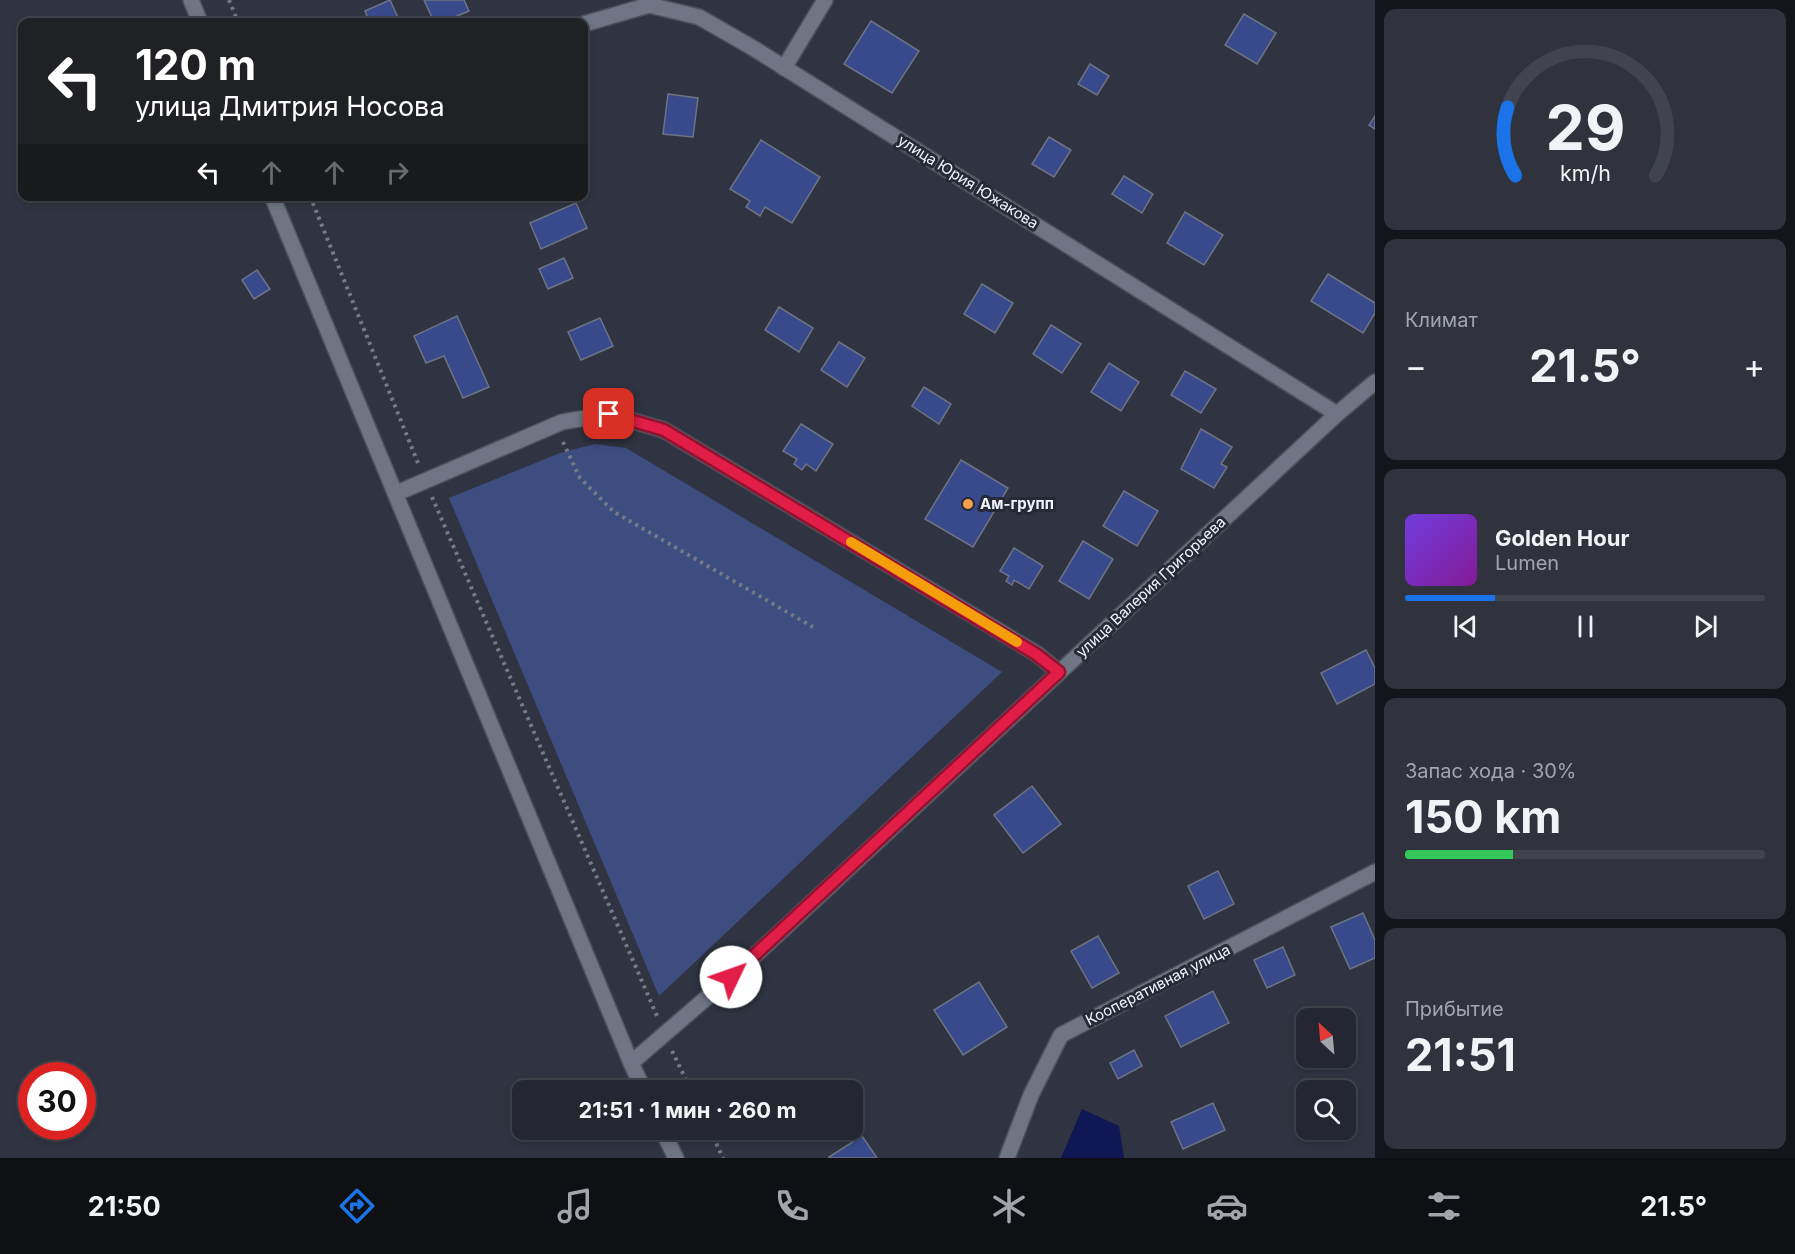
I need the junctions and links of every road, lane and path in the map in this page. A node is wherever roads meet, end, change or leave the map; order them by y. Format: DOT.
graph roads {
  1 [pos="190,0"];
  2 [pos="229,0"];
  3 [pos="825,0"];
  4 [pos="198,18"];
  5 [pos="236,18"];
  6 [pos="588,23"];
  7 [pos="784,68"];
  8 [pos="274,201"];
  9 [pos="312,201"];
  10 [pos="1375,382"];
  11 [pos="1337,414"];
  12 [pos="556,425"];
  13 [pos="425,480"];
  14 [pos="397,493"];
  15 [pos="813,627"];
  16 [pos="1059,672"];
  17 [pos="1375,872"];
  18 [pos="665,1035"];
  19 [pos="631,1063"];
  20 [pos="639,1080"];
  21 [pos="686,1080"];
  22 [pos="667,1140"];
  23 [pos="715,1140"];
  24 [pos="676,1158"];
  25 [pos="723,1158"];
  26 [pos="1007,1158"];
  1 -- 4 [label="street"];
  2 -- 5 [label="path"];
  3 -- 7 [label="street"];
  6 -- 7 [label="street, улица Юрия Южакова"];
  7 -- 11 [label="street, улица Юрия Южакова"];
  8 -- 14 [label="street"];
  9 -- 13 [label="path"];
  10 -- 11 [label="street, улица Валерия Григорьева"];
  11 -- 16 [label="street, улица Валерия Григорьева"];
  12 -- 13 [label="street"];
  12 -- 15 [label="path"];
  12 -- 16 [label="street"];
  13 -- 14 [label="street"];
  13 -- 18 [label="path"];
  14 -- 19 [label="street"];
  16 -- 18 [label="street, улица Валерия Григорьева"];
  17 -- 26 [label="street, Кооперативная улица"];
  18 -- 19 [label="street, улица Валерия Григорьева"];
  18 -- 21 [label="path"];
  19 -- 20 [label="street"];
  22 -- 24 [label="street"];
  23 -- 25 [label="path"];
}
